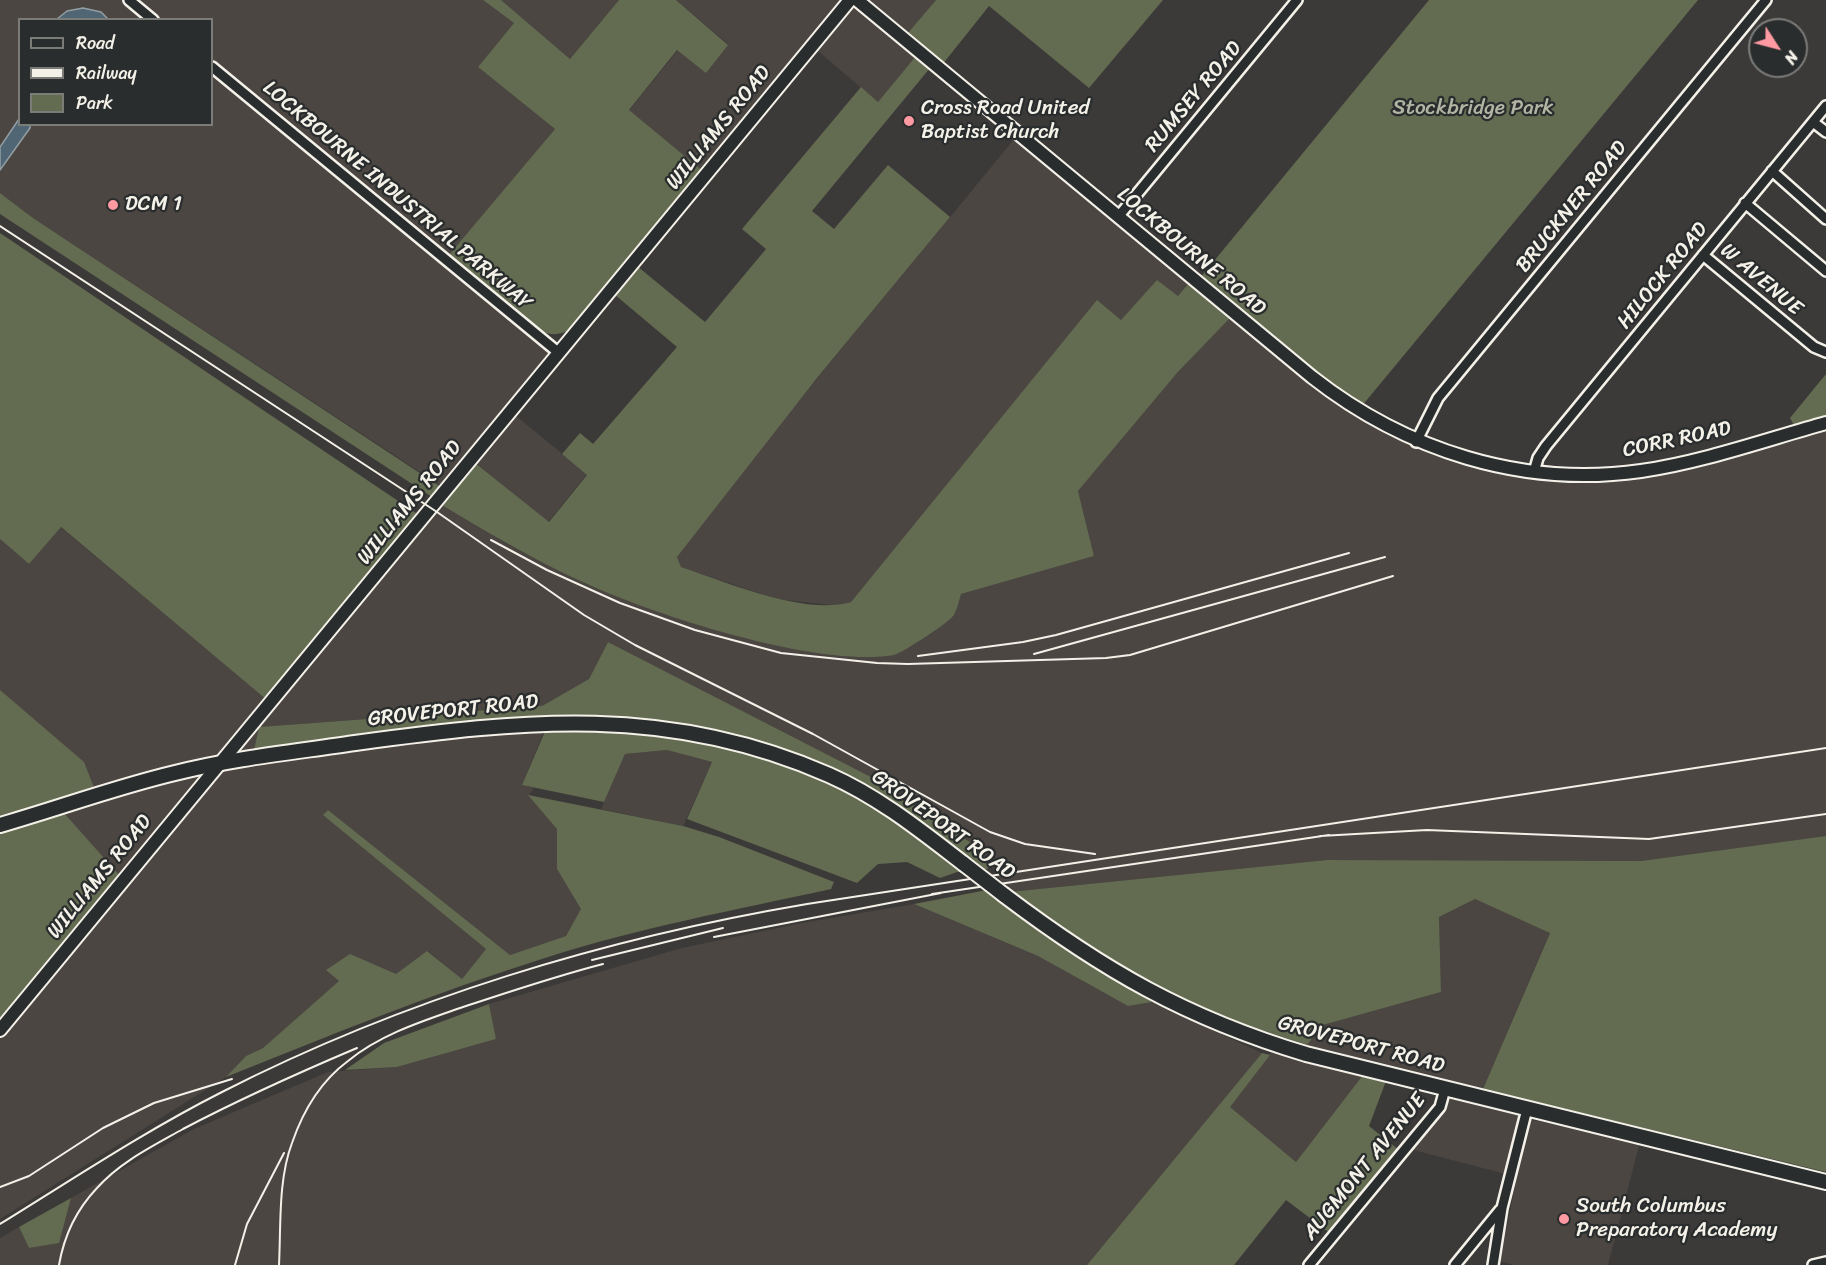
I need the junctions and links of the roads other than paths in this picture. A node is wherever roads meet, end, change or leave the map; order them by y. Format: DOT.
graph roads {
  1 [pos="129,0"];
  2 [pos="850,0"];
  3 [pos="857,0"];
  4 [pos="1297,0"];
  5 [pos="1766,0"];
  6 [pos="151,18"];
  7 [pos="213,68"];
  8 [pos="1826,106"];
  9 [pos="1813,122"];
  10 [pos="1826,132"];
  11 [pos="1772,171"];
  12 [pos="1745,203"];
  13 [pos="1118,217"];
  14 [pos="1826,219"];
  15 [pos="1703,255"];
  16 [pos="1826,271"];
  17 [pos="1826,352"];
  18 [pos="559,353"];
  19 [pos="1826,423"];
  20 [pos="1416,442"];
  21 [pos="1534,472"];
  22 [pos="218,763"];
  23 [pos="0,825"];
  24 [pos="0,1030"];
  25 [pos="1445,1089"];
  26 [pos="1527,1109"];
  27 [pos="1826,1182"];
  28 [pos="1502,1208"];
  29 [pos="1826,1262"];
  30 [pos="1309,1265"];
  31 [pos="1455,1265"];
  32 [pos="1493,1265"];
  33 [pos="1813,1265"];
  1 -- 6 [label="street"];
  2 -- 18 [label="main road, WILLIAMS ROAD"];
  3 -- 13 [label="main road, LOCKBOURNE ROAD"];
  4 -- 13 [label="street, RUMSEY ROAD"];
  5 -- 20 [label="street, BRUCKNER ROAD"];
  7 -- 18 [label="street, LOCKBOURNE INDUSTRIAL PARKWAY"];
  8 -- 9 [label="street, HILOCK ROAD"];
  9 -- 10 [label="street"];
  9 -- 11 [label="street, HILOCK ROAD"];
  11 -- 12 [label="street, HILOCK ROAD"];
  11 -- 14 [label="street"];
  12 -- 15 [label="street, HILOCK ROAD"];
  12 -- 16 [label="street"];
  13 -- 20 [label="main road, LOCKBOURNE ROAD"];
  15 -- 17 [label="street, W AVENUE"];
  15 -- 21 [label="street, HILOCK ROAD"];
  18 -- 22 [label="main road, WILLIAMS ROAD"];
  19 -- 21 [label="main road, CORR ROAD"];
  20 -- 21 [label="main road, LOCKBOURNE ROAD"];
  22 -- 23 [label="main road, GROVEPORT ROAD"];
  22 -- 24 [label="main road, WILLIAMS ROAD"];
  22 -- 25 [label="main road, GROVEPORT ROAD, bridge"];
  25 -- 26 [label="main road, GROVEPORT ROAD"];
  25 -- 30 [label="street, AUGMONT AVENUE"];
  26 -- 27 [label="main road, GROVEPORT ROAD"];
  26 -- 28 [label="street"];
  28 -- 31 [label="street"];
  28 -- 32 [label="street"];
  29 -- 33 [label="street"];
}
